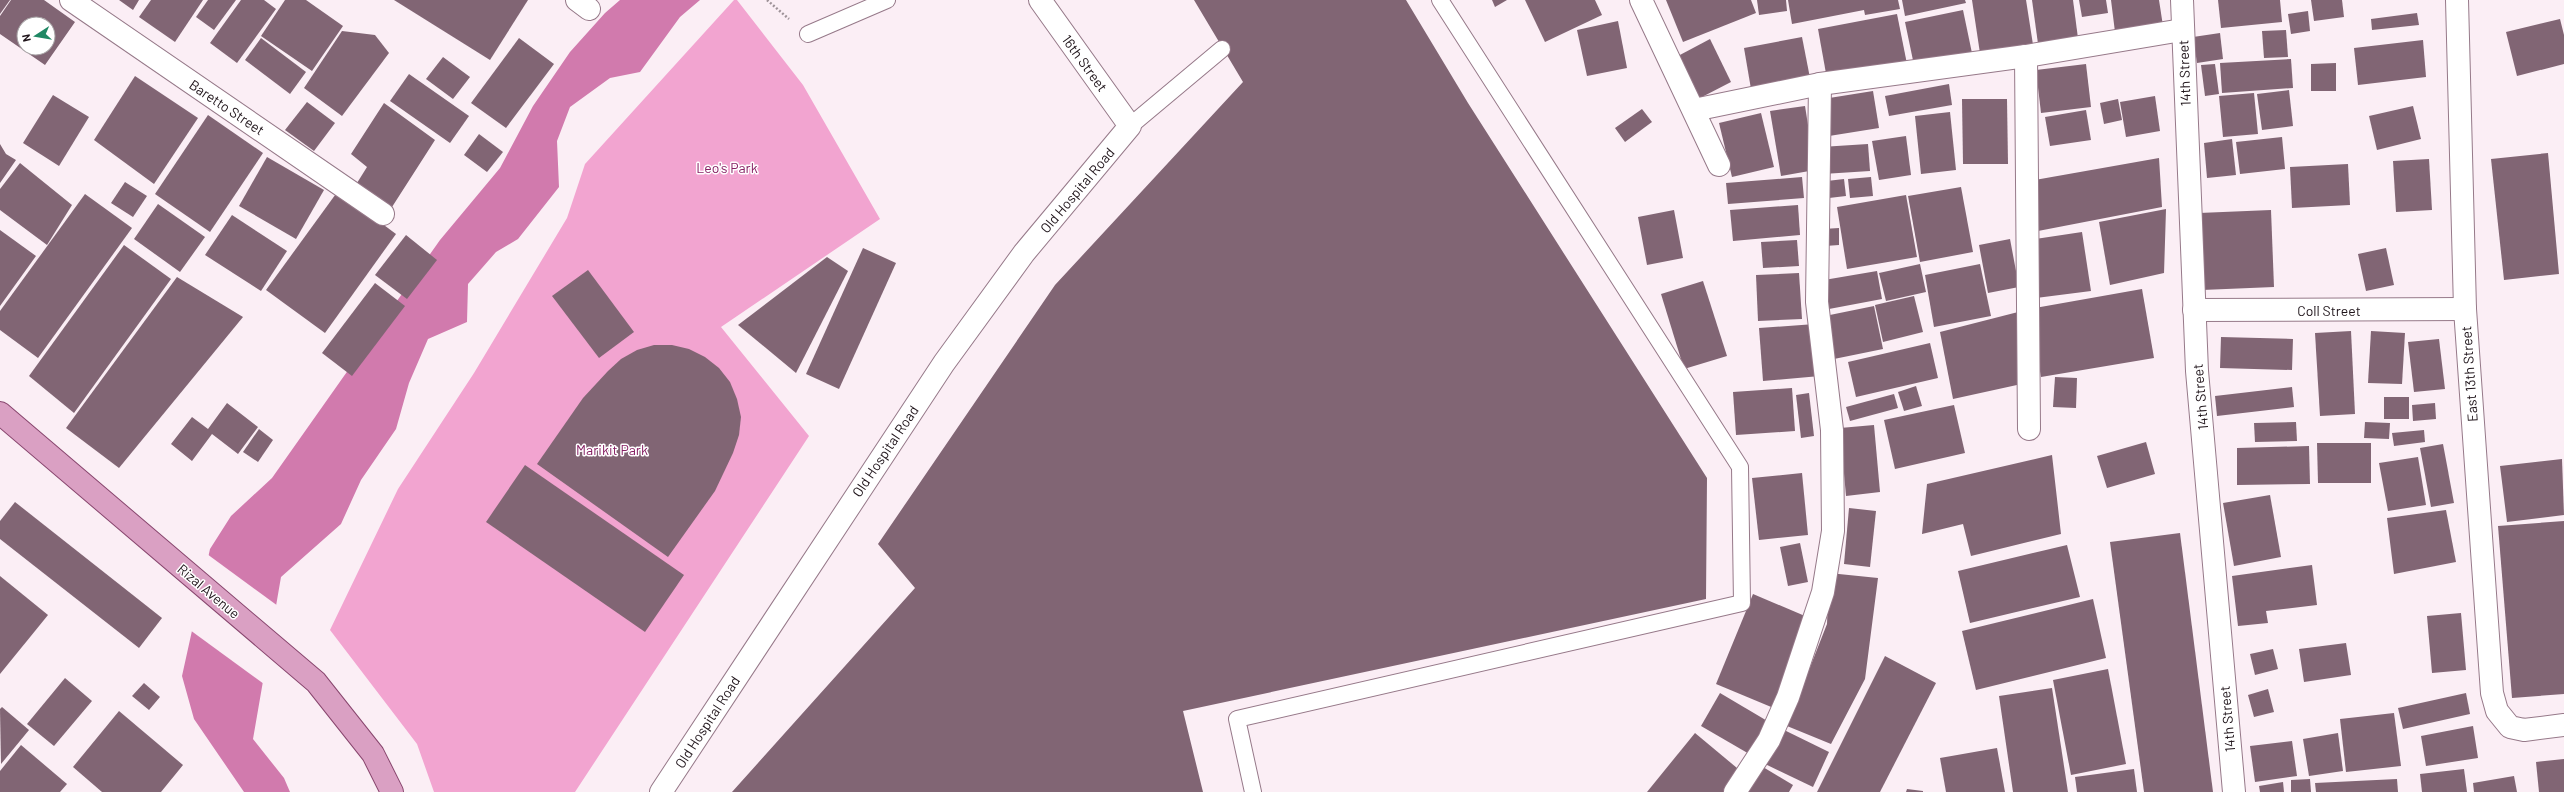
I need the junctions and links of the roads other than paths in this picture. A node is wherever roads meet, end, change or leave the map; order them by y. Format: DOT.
graph roads {
  1 [pos="71,0"];
  2 [pos="887,0"];
  3 [pos="1040,0"];
  4 [pos="1440,0"];
  5 [pos="1641,0"];
  6 [pos="2182,0"];
  7 [pos="2456,0"];
  8 [pos="2182,30"];
  9 [pos="808,34"];
  10 [pos="1222,49"];
  11 [pos="2026,56"];
  12 [pos="1820,84"];
  13 [pos="1694,110"];
  14 [pos="1130,126"];
  15 [pos="1719,165"];
  16 [pos="383,214"];
  17 [pos="2465,309"];
  18 [pos="2194,310"];
  19 [pos="0,413"];
  20 [pos="2028,429"];
  21 [pos="2564,725"];
  22 [pos="392,792"];
  23 [pos="661,792"];
  24 [pos="1253,792"];
  25 [pos="1735,792"];
  26 [pos="2234,792"];
  1 -- 16 [label="street, Baretto Street"];
  2 -- 9 [label="lane"];
  3 -- 14 [label="street, 16th Street"];
  4 -- 24 [label="lane"];
  5 -- 13 [label="street"];
  6 -- 8 [label="street, 14th Street"];
  7 -- 17 [label="street, East 13th Street"];
  8 -- 11 [label="street"];
  8 -- 18 [label="street, 14th Street"];
  10 -- 14 [label="lane"];
  11 -- 12 [label="street"];
  11 -- 20 [label="street"];
  12 -- 13 [label="street"];
  12 -- 25 [label="street"];
  13 -- 15 [label="street"];
  14 -- 23 [label="street, Old Hospital Road"];
  17 -- 18 [label="street, Coll Street"];
  17 -- 21 [label="street, East 13th Street"];
  18 -- 26 [label="street, 14th Street"];
  19 -- 22 [label="main road, Rizal Avenue"];
}
